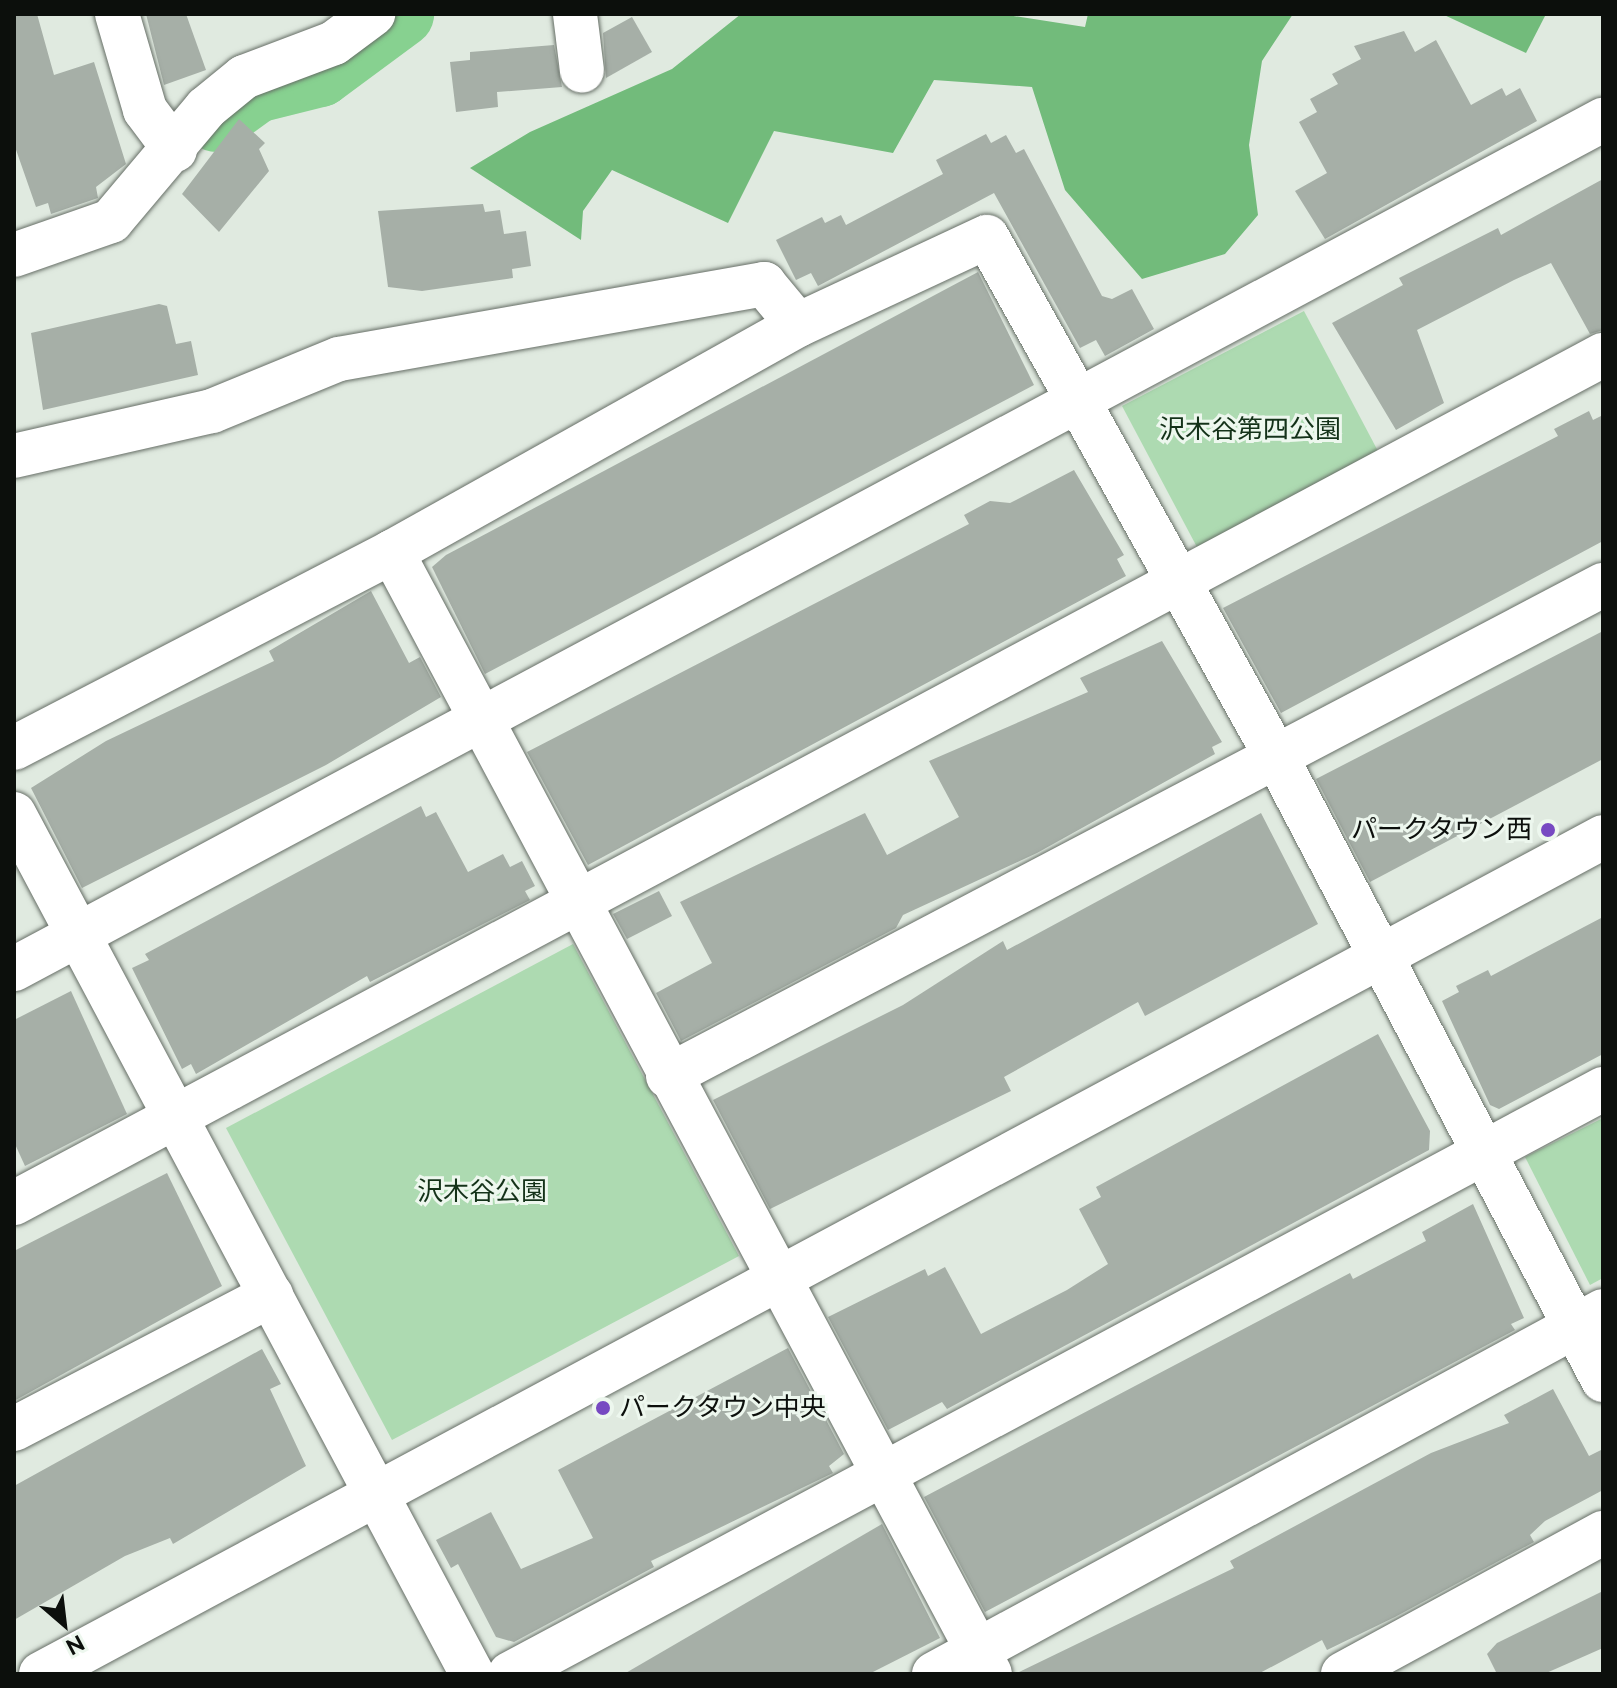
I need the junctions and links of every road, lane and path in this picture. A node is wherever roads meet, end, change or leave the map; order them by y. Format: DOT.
graph roads {
  1 [pos="117,14"];
  2 [pos="373,14"];
  3 [pos="575,14"];
  4 [pos="582,71"];
  5 [pos="1603,120"];
  6 [pos="175,150"];
  7 [pos="14,255"];
  8 [pos="798,325"];
  9 [pos="1603,355"];
  10 [pos="1082,398"];
  11 [pos="14,456"];
  12 [pos="392,552"];
  13 [pos="1178,581"];
  14 [pos="1603,585"];
  15 [pos="477,720"];
  16 [pos="14,748"];
  17 [pos="1279,762"];
  18 [pos="14,814"];
  19 [pos="1603,837"];
  20 [pos="577,901"];
  21 [pos="79,935"];
  22 [pos="1381,959"];
  23 [pos="14,969"];
  24 [pos="668,1076"];
  25 [pos="1603,1089"];
  26 [pos="174,1119"];
  27 [pos="1486,1153"];
  28 [pos="14,1203"];
  29 [pos="774,1277"];
  30 [pos="271,1295"];
  31 [pos="1588,1319"];
  32 [pos="1603,1380"];
  33 [pos="14,1429"];
  34 [pos="880,1476"];
  35 [pos="375,1492"];
  36 [pos="1603,1533"];
  37 [pos="984,1662"];
  38 [pos="41,1674"];
  39 [pos="472,1674"];
  40 [pos="510,1674"];
  41 [pos="934,1674"];
  42 [pos="1343,1674"];
  1 -- 6 [label="street"];
  2 -- 6 [label="street"];
  3 -- 4 [label="street"];
  5 -- 10 [label="street"];
  6 -- 7 [label="street"];
  8 -- 10 [label="street"];
  8 -- 11 [label="street"];
  8 -- 12 [label="street"];
  9 -- 13 [label="street"];
  10 -- 13 [label="street"];
  10 -- 15 [label="street"];
  12 -- 15 [label="street"];
  12 -- 16 [label="street"];
  13 -- 17 [label="street"];
  13 -- 20 [label="street"];
  14 -- 17 [label="street"];
  15 -- 20 [label="street"];
  15 -- 21 [label="street"];
  17 -- 22 [label="street"];
  17 -- 24 [label="street"];
  18 -- 21 [label="street"];
  19 -- 22 [label="street"];
  20 -- 24 [label="street"];
  20 -- 26 [label="street"];
  21 -- 23 [label="street"];
  21 -- 26 [label="street"];
  22 -- 27 [label="street"];
  22 -- 29 [label="street"];
  24 -- 29 [label="street"];
  25 -- 27 [label="street"];
  26 -- 28 [label="street"];
  26 -- 30 [label="street"];
  27 -- 31 [label="street"];
  27 -- 34 [label="street"];
  29 -- 34 [label="street"];
  29 -- 35 [label="street"];
  30 -- 33 [label="street"];
  30 -- 35 [label="street"];
  31 -- 32 [label="street"];
  31 -- 37 [label="street"];
  34 -- 37 [label="street"];
  34 -- 40 [label="street"];
  35 -- 38 [label="street"];
  35 -- 39 [label="street"];
  36 -- 42 [label="street"];
  37 -- 41 [label="street"];
}
